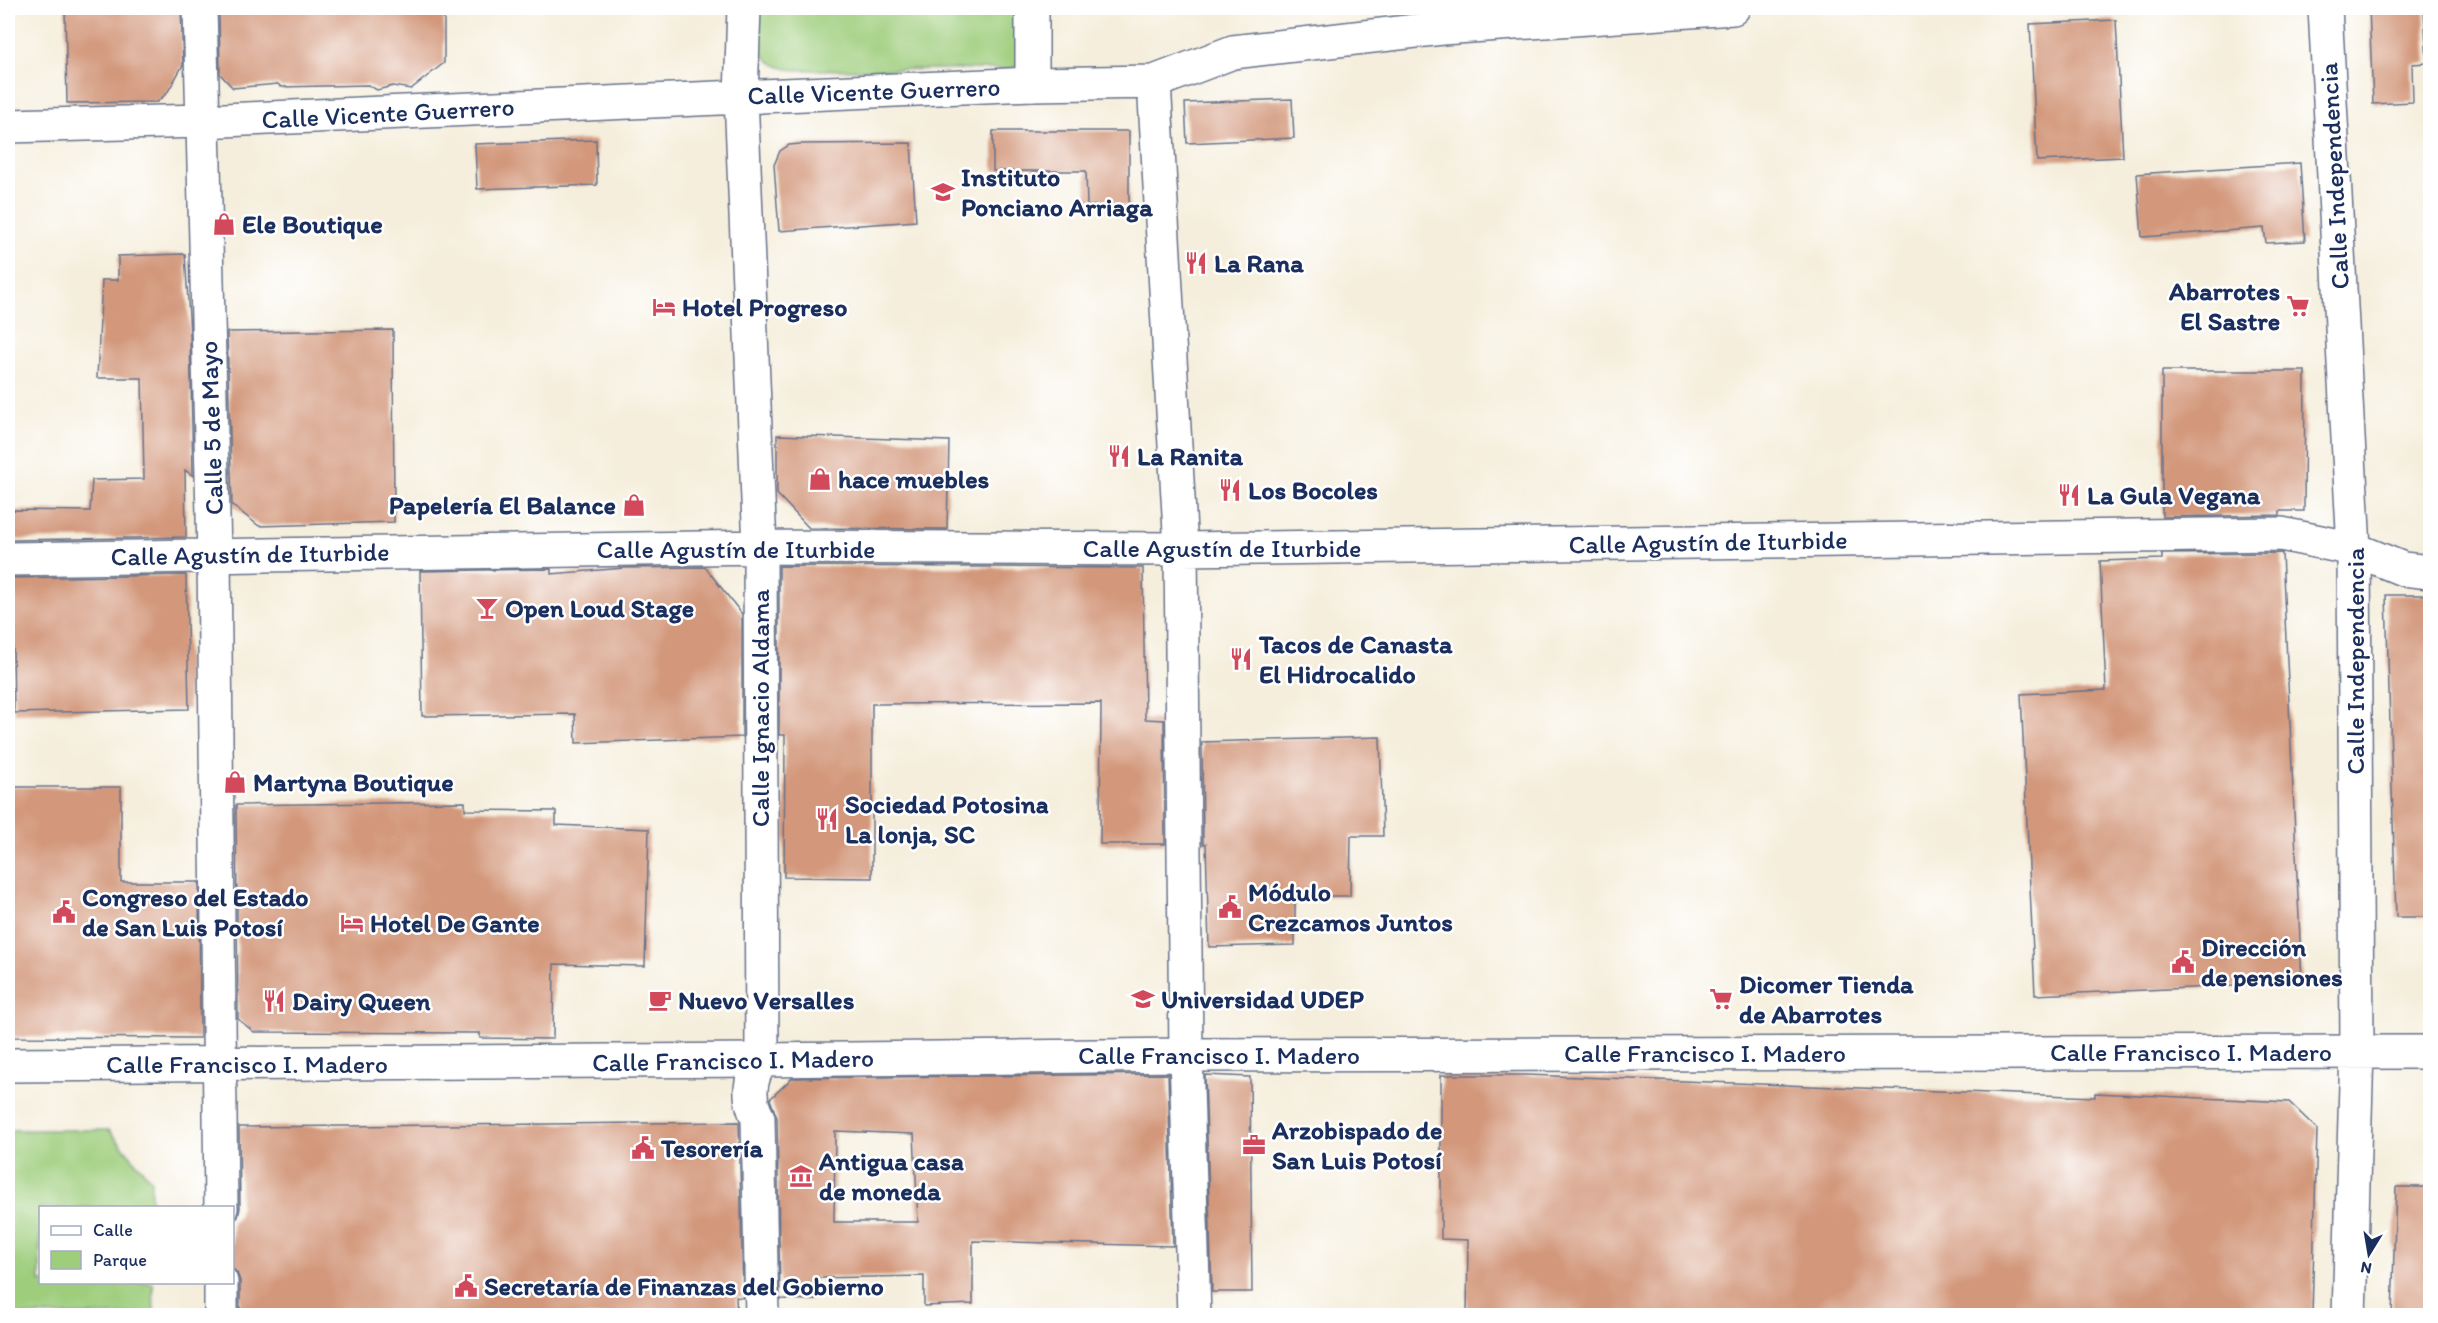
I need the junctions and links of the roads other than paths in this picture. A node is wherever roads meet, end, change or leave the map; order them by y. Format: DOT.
graph roads {
  1 [pos="200,8"];
  2 [pos="744,8"];
  3 [pos="1032,8"];
  4 [pos="1733,8"];
  5 [pos="2325,8"];
  6 [pos="1442,18"];
  7 [pos="1154,82"];
  8 [pos="1032,84"];
  9 [pos="741,96"];
  10 [pos="202,121"];
  11 [pos="8,126"];
  12 [pos="760,547"];
  13 [pos="1181,549"];
  14 [pos="2354,549"];
  15 [pos="214,555"];
  16 [pos="8,559"];
  17 [pos="2430,572"];
  18 [pos="2356,1051"];
  19 [pos="2430,1052"];
  20 [pos="1186,1055"];
  21 [pos="762,1060"];
  22 [pos="8,1065"];
  23 [pos="221,1065"];
  24 [pos="221,1206"];
  25 [pos="221,1284"];
  26 [pos="221,1316"];
  27 [pos="762,1316"];
  28 [pos="1194,1316"];
  29 [pos="2349,1316"];
  1 -- 10 [label="street, Calle 5 de Mayo"];
  2 -- 9 [label="street, Calle Ignacio Aldama"];
  3 -- 8 [label="street"];
  4 -- 6 [label="street, Calle Vicente Guerrero"];
  5 -- 14 [label="street, Calle Independencia"];
  6 -- 7 [label="street, Calle Vicente Guerrero"];
  7 -- 8 [label="street, Calle Vicente Guerrero"];
  7 -- 13 [label="street"];
  8 -- 9 [label="street, Calle Vicente Guerrero"];
  9 -- 10 [label="street, Calle Vicente Guerrero"];
  9 -- 12 [label="street, Calle Ignacio Aldama"];
  10 -- 11 [label="street, Calle Vicente Guerrero"];
  10 -- 15 [label="street, Calle 5 de Mayo"];
  12 -- 13 [label="street, Calle Agustín de Iturbide"];
  12 -- 15 [label="street, Calle Agustín de Iturbide"];
  12 -- 21 [label="street, Calle Ignacio Aldama"];
  13 -- 14 [label="street, Calle Agustín de Iturbide"];
  13 -- 20 [label="street"];
  14 -- 17 [label="street, Calle Agustín de Iturbide"];
  14 -- 18 [label="street, Calle Independencia"];
  15 -- 16 [label="street, Calle Agustín de Iturbide"];
  15 -- 23 [label="street, Calle 5 de Mayo"];
  18 -- 19 [label="street, Calle Francisco I. Madero"];
  18 -- 20 [label="street, Calle Francisco I. Madero"];
  18 -- 29 [label="street, Calle Independencia"];
  20 -- 21 [label="street, Calle Francisco I. Madero"];
  20 -- 28 [label="street"];
  21 -- 23 [label="street, Calle Francisco I. Madero"];
  21 -- 27 [label="street, Calle Ignacio Aldama"];
  22 -- 23 [label="street, Calle Francisco I. Madero"];
  23 -- 24 [label="street, Calle 5 de Mayo"];
  25 -- 26 [label="street"];
}
